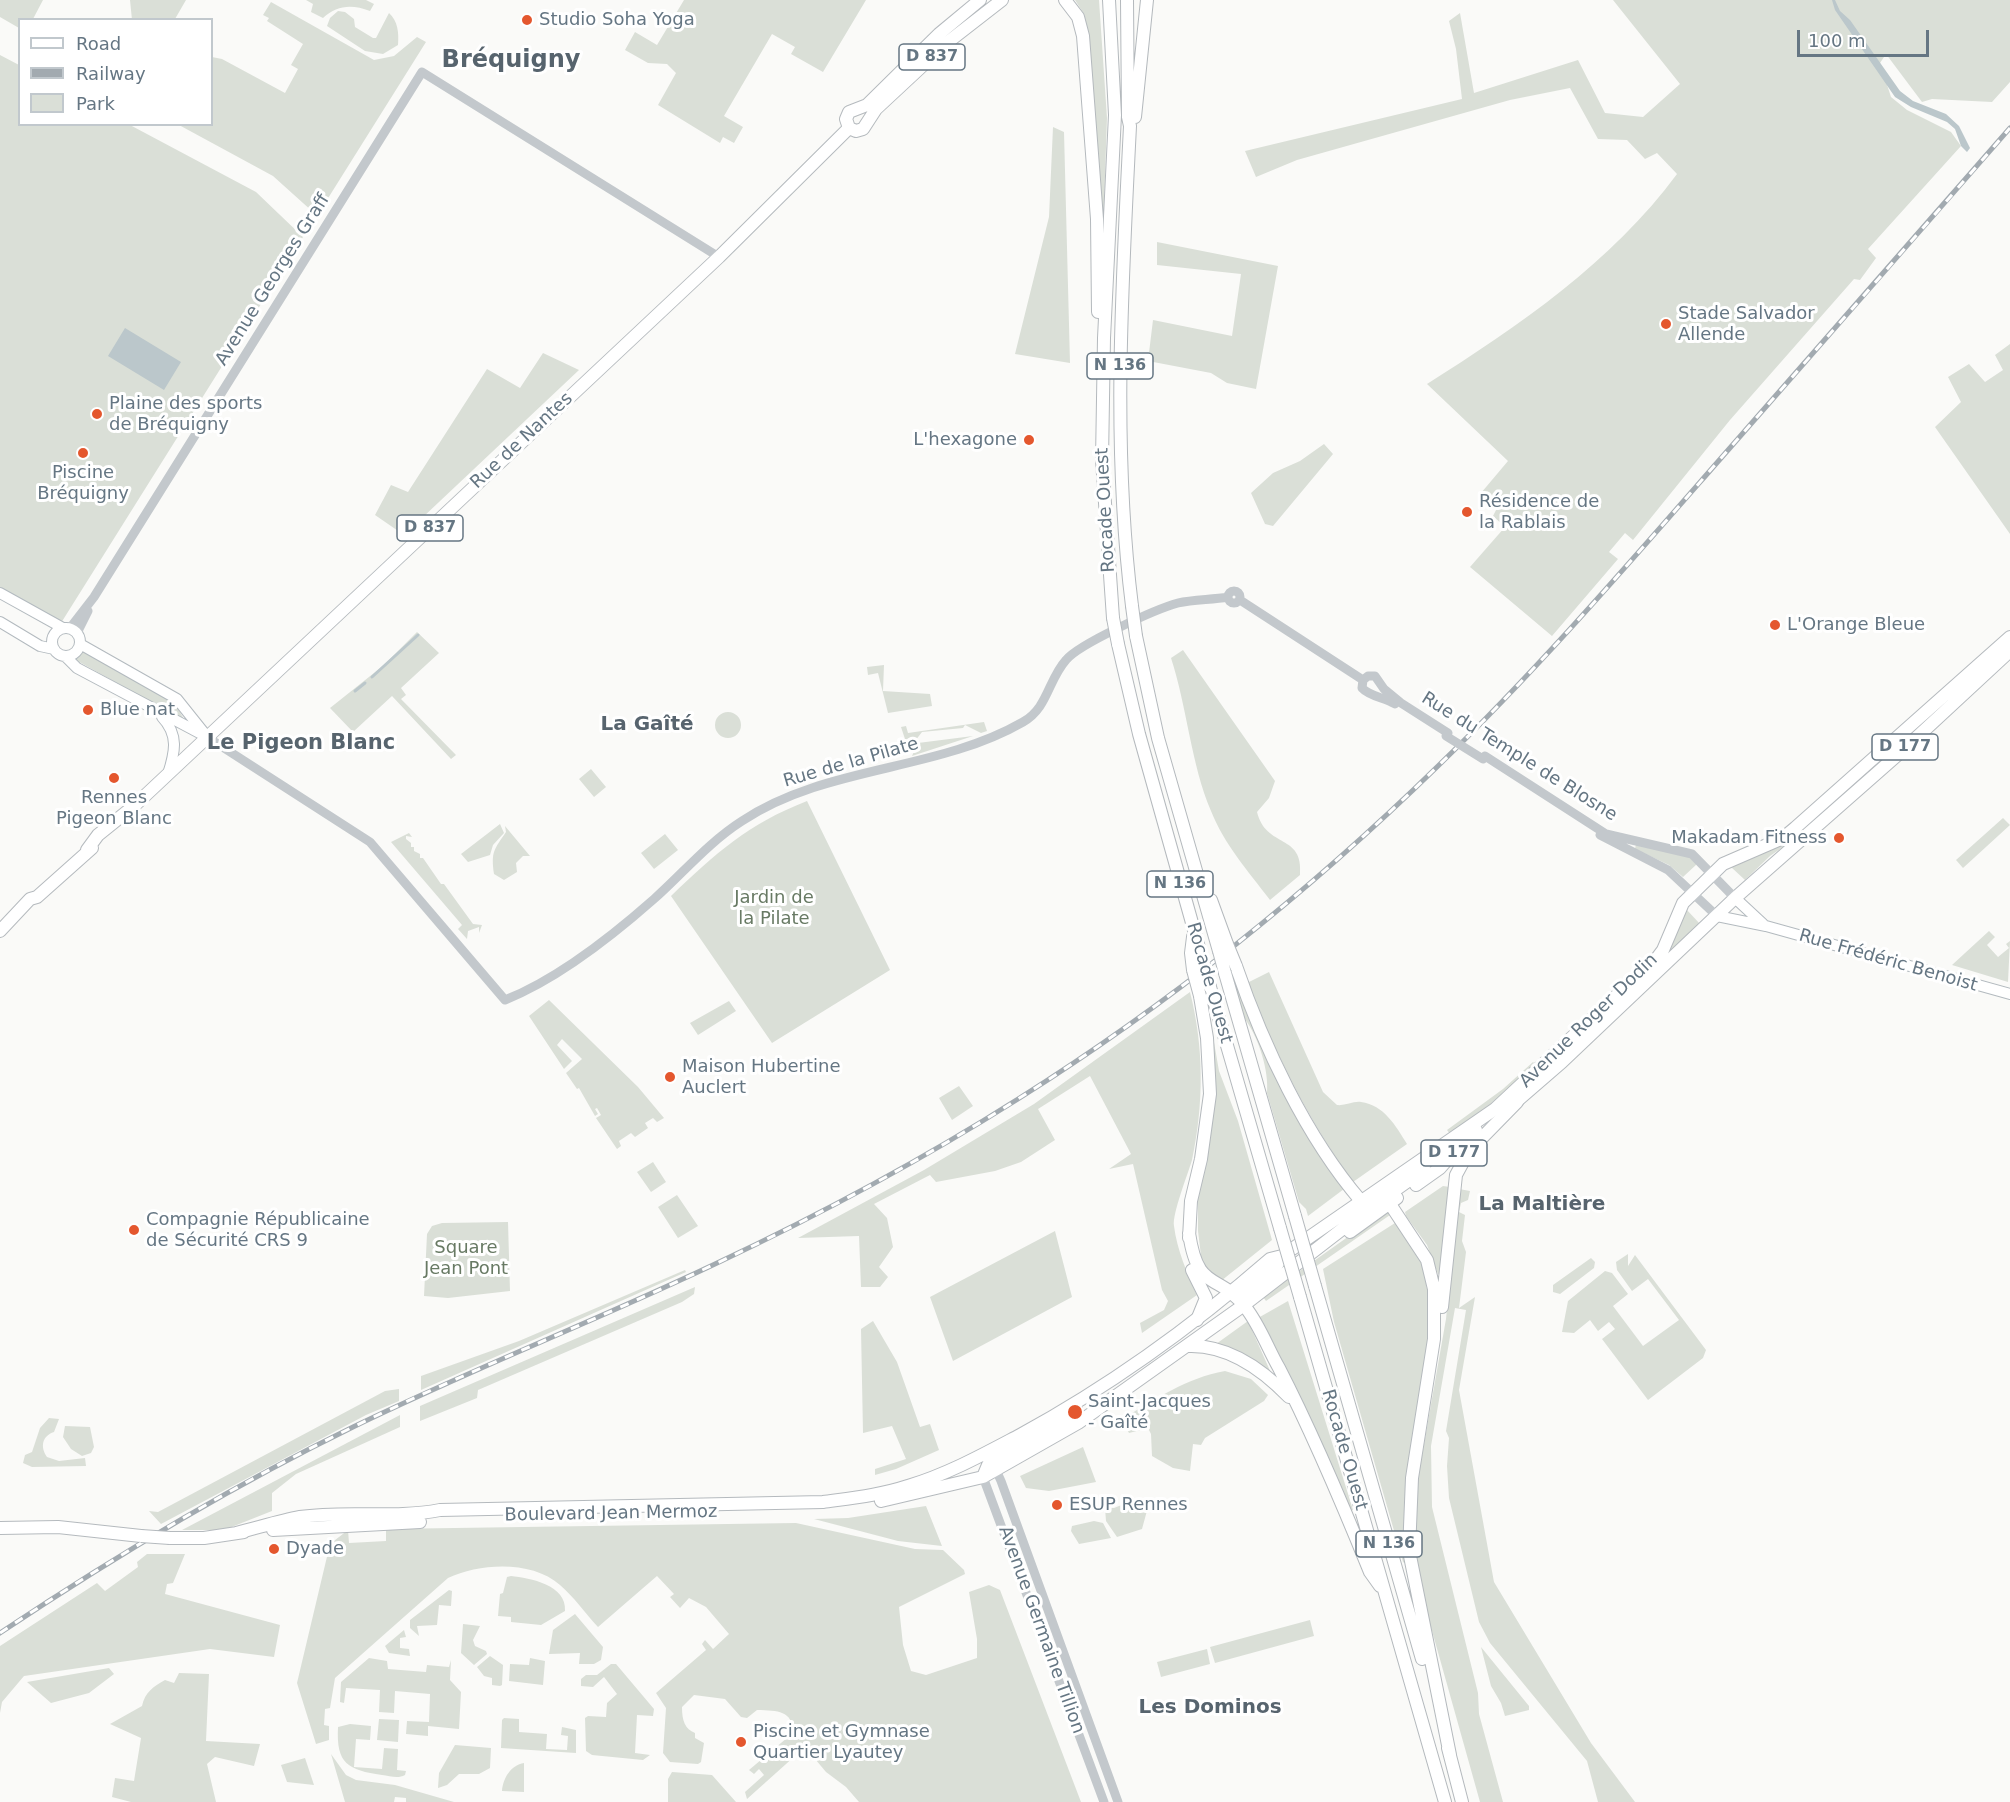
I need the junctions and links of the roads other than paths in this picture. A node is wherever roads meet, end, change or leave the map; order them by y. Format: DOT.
graph roads {
  1 [pos="980,0"];
  2 [pos="1002,0"];
  3 [pos="1065,0"];
  4 [pos="1109,0"];
  5 [pos="1127,0"];
  6 [pos="1147,0"];
  7 [pos="859,109"];
  8 [pos="868,120"];
  9 [pos="1130,126"];
  10 [pos="849,128"];
  11 [pos="719,257"];
  12 [pos="1104,338"];
  13 [pos="0,593"];
  14 [pos="0,622"];
  15 [pos="72,634"];
  16 [pos="2010,637"];
  17 [pos="54,649"];
  18 [pos="2010,651"];
  19 [pos="65,656"];
  20 [pos="1363,680"];
  21 [pos="1380,684"];
  22 [pos="1373,694"];
  23 [pos="156,710"];
  24 [pos="1447,734"];
  25 [pos="207,737"];
  26 [pos="1484,758"];
  27 [pos="168,774"];
  28 [pos="1633,839"];
  29 [pos="1626,850"];
  30 [pos="1712,874"];
  31 [pos="1692,893"];
  32 [pos="1735,898"];
  33 [pos="1717,916"];
  34 [pos="1766,926"];
  35 [pos="0,931"];
  36 [pos="1198,966"];
  37 [pos="1231,970"];
  38 [pos="2010,994"];
  39 [pos="1517,1102"];
  40 [pos="1429,1153"];
  41 [pos="1386,1202"];
  42 [pos="1364,1205"];
  43 [pos="1189,1233"];
  44 [pos="1282,1256"];
  45 [pos="1282,1275"];
  46 [pos="1231,1294"];
  47 [pos="1244,1305"];
  48 [pos="1197,1320"];
  49 [pos="1434,1340"];
  50 [pos="1187,1346"];
  51 [pos="1104,1386"];
  52 [pos="1296,1404"];
  53 [pos="976,1459"];
  54 [pos="989,1471"];
  55 [pos="0,1528"];
  56 [pos="236,1533"];
  57 [pos="1385,1592"];
  58 [pos="1450,1755"];
  59 [pos="1104,1802"];
  60 [pos="1118,1802"];
  61 [pos="1445,1802"];
  62 [pos="1462,1802"];
  1 -- 7 [label="main road, D 837"];
  2 -- 8 [label="main road, D 837"];
  3 -- 12 [label="main road"];
  4 -- 12 [label="main road, Rocade Ouest / N 136"];
  5 -- 9 [label="main road, Rocade Ouest / N 136"];
  6 -- 9 [label="main road"];
  7 -- 8 [label="main road"];
  7 -- 10 [label="main road"];
  8 -- 10 [label="main road"];
  9 -- 37 [label="main road, Rocade Ouest / N 136, bridge"];
  10 -- 11 [label="main road, Rue de Nantes / D 837"];
  11 -- 15 [label="street, Avenue Georges Graff"];
  11 -- 25 [label="main road, Rue de Nantes / D 837"];
  12 -- 36 [label="main road, Rocade Ouest / N 136, bridge"];
  13 -- 15 [label="main road"];
  14 -- 17 [label="main road"];
  15 -- 17 [label="main road"];
  15 -- 19 [label="main road"];
  15 -- 25 [label="main road"];
  16 -- 30 [label="main road, Avenue Roger Dodin / D 177"];
  17 -- 19 [label="main road"];
  18 -- 32 [label="main road, Avenue Roger Dodin / D 177"];
  19 -- 23 [label="main road"];
  20 -- 21 [label="street"];
  20 -- 22 [label="street"];
  20 -- 25 [label="street, Rue de la Pilate"];
  21 -- 22 [label="street"];
  21 -- 24 [label="street, Rue du Temple de Blosne"];
  22 -- 24 [label="street, Rue du Temple de Blosne"];
  23 -- 25 [label="main road"];
  23 -- 27 [label="main road"];
  24 -- 26 [label="street, Rue du Temple de Blosne, bridge"];
  25 -- 27 [label="main road, Rue de Nantes"];
  26 -- 28 [label="street, Rue du Temple de Blosne"];
  26 -- 29 [label="street, Rue du Temple de Blosne"];
  27 -- 35 [label="main road, Rue de Nantes"];
  28 -- 29 [label="street"];
  28 -- 30 [label="street, Rue du Temple de Blosne"];
  29 -- 31 [label="street, Rue du Temple de Blosne"];
  30 -- 31 [label="main road, Avenue Roger Dodin / D 177"];
  30 -- 32 [label="street, Rue du Temple de Blosne"];
  31 -- 33 [label="street, Rue du Temple de Blosne"];
  31 -- 40 [label="main road, Avenue Roger Dodin / D 177"];
  32 -- 33 [label="main road, Avenue Roger Dodin / D 177"];
  32 -- 34 [label="main road, Rue Frédéric Benoist"];
  33 -- 34 [label="main road, Rue Frédéric Benoist"];
  33 -- 39 [label="main road, Avenue Roger Dodin / D 177"];
  34 -- 38 [label="main road, Rue Frédéric Benoist"];
  36 -- 43 [label="main road, bridge"];
  36 -- 57 [label="main road, Rocade Ouest / N 136, bridge"];
  37 -- 42 [label="main road"];
  37 -- 58 [label="main road, Rocade Ouest / N 136, bridge"];
  39 -- 41 [label="main road, Avenue Roger Dodin / D 177"];
  39 -- 49 [label="main road"];
  40 -- 41 [label="main road"];
  40 -- 42 [label="main road, Avenue Roger Dodin / D 177"];
  41 -- 42 [label="main road"];
  41 -- 45 [label="main road, D 177"];
  41 -- 49 [label="main road"];
  42 -- 44 [label="main road, D 177"];
  42 -- 45 [label="main road"];
  43 -- 46 [label="main road"];
  43 -- 48 [label="main road"];
  44 -- 46 [label="main road, D 177"];
  44 -- 47 [label="main road"];
  45 -- 47 [label="main road, D 177"];
  46 -- 47 [label="main road"];
  46 -- 48 [label="main road, Boulevard Jean Mermoz / D 177"];
  47 -- 50 [label="main road, Boulevard Jean Mermoz"];
  47 -- 52 [label="main road"];
  48 -- 51 [label="main road, Boulevard Jean Mermoz / D 177"];
  49 -- 58 [label="main road"];
  50 -- 52 [label="main road"];
  50 -- 54 [label="main road, Boulevard Jean Mermoz"];
  51 -- 53 [label="main road, Boulevard Jean Mermoz / D 177"];
  51 -- 54 [label="main road, Boulevard Jean Mermoz / D 177"];
  52 -- 57 [label="main road"];
  53 -- 54 [label="main road, Avenue Germaine Tillion"];
  53 -- 56 [label="main road, Boulevard Jean Mermoz"];
  54 -- 56 [label="main road, Boulevard Jean Mermoz"];
  54 -- 59 [label="street, Avenue Germaine Tillion"];
  54 -- 60 [label="street, Avenue Germaine Tillion"];
  55 -- 56 [label="main road, Boulevard Jean Mermoz, bridge"];
  57 -- 61 [label="main road, Rocade Ouest / N 136"];
  58 -- 62 [label="main road, Rocade Ouest / N 136"];
}
